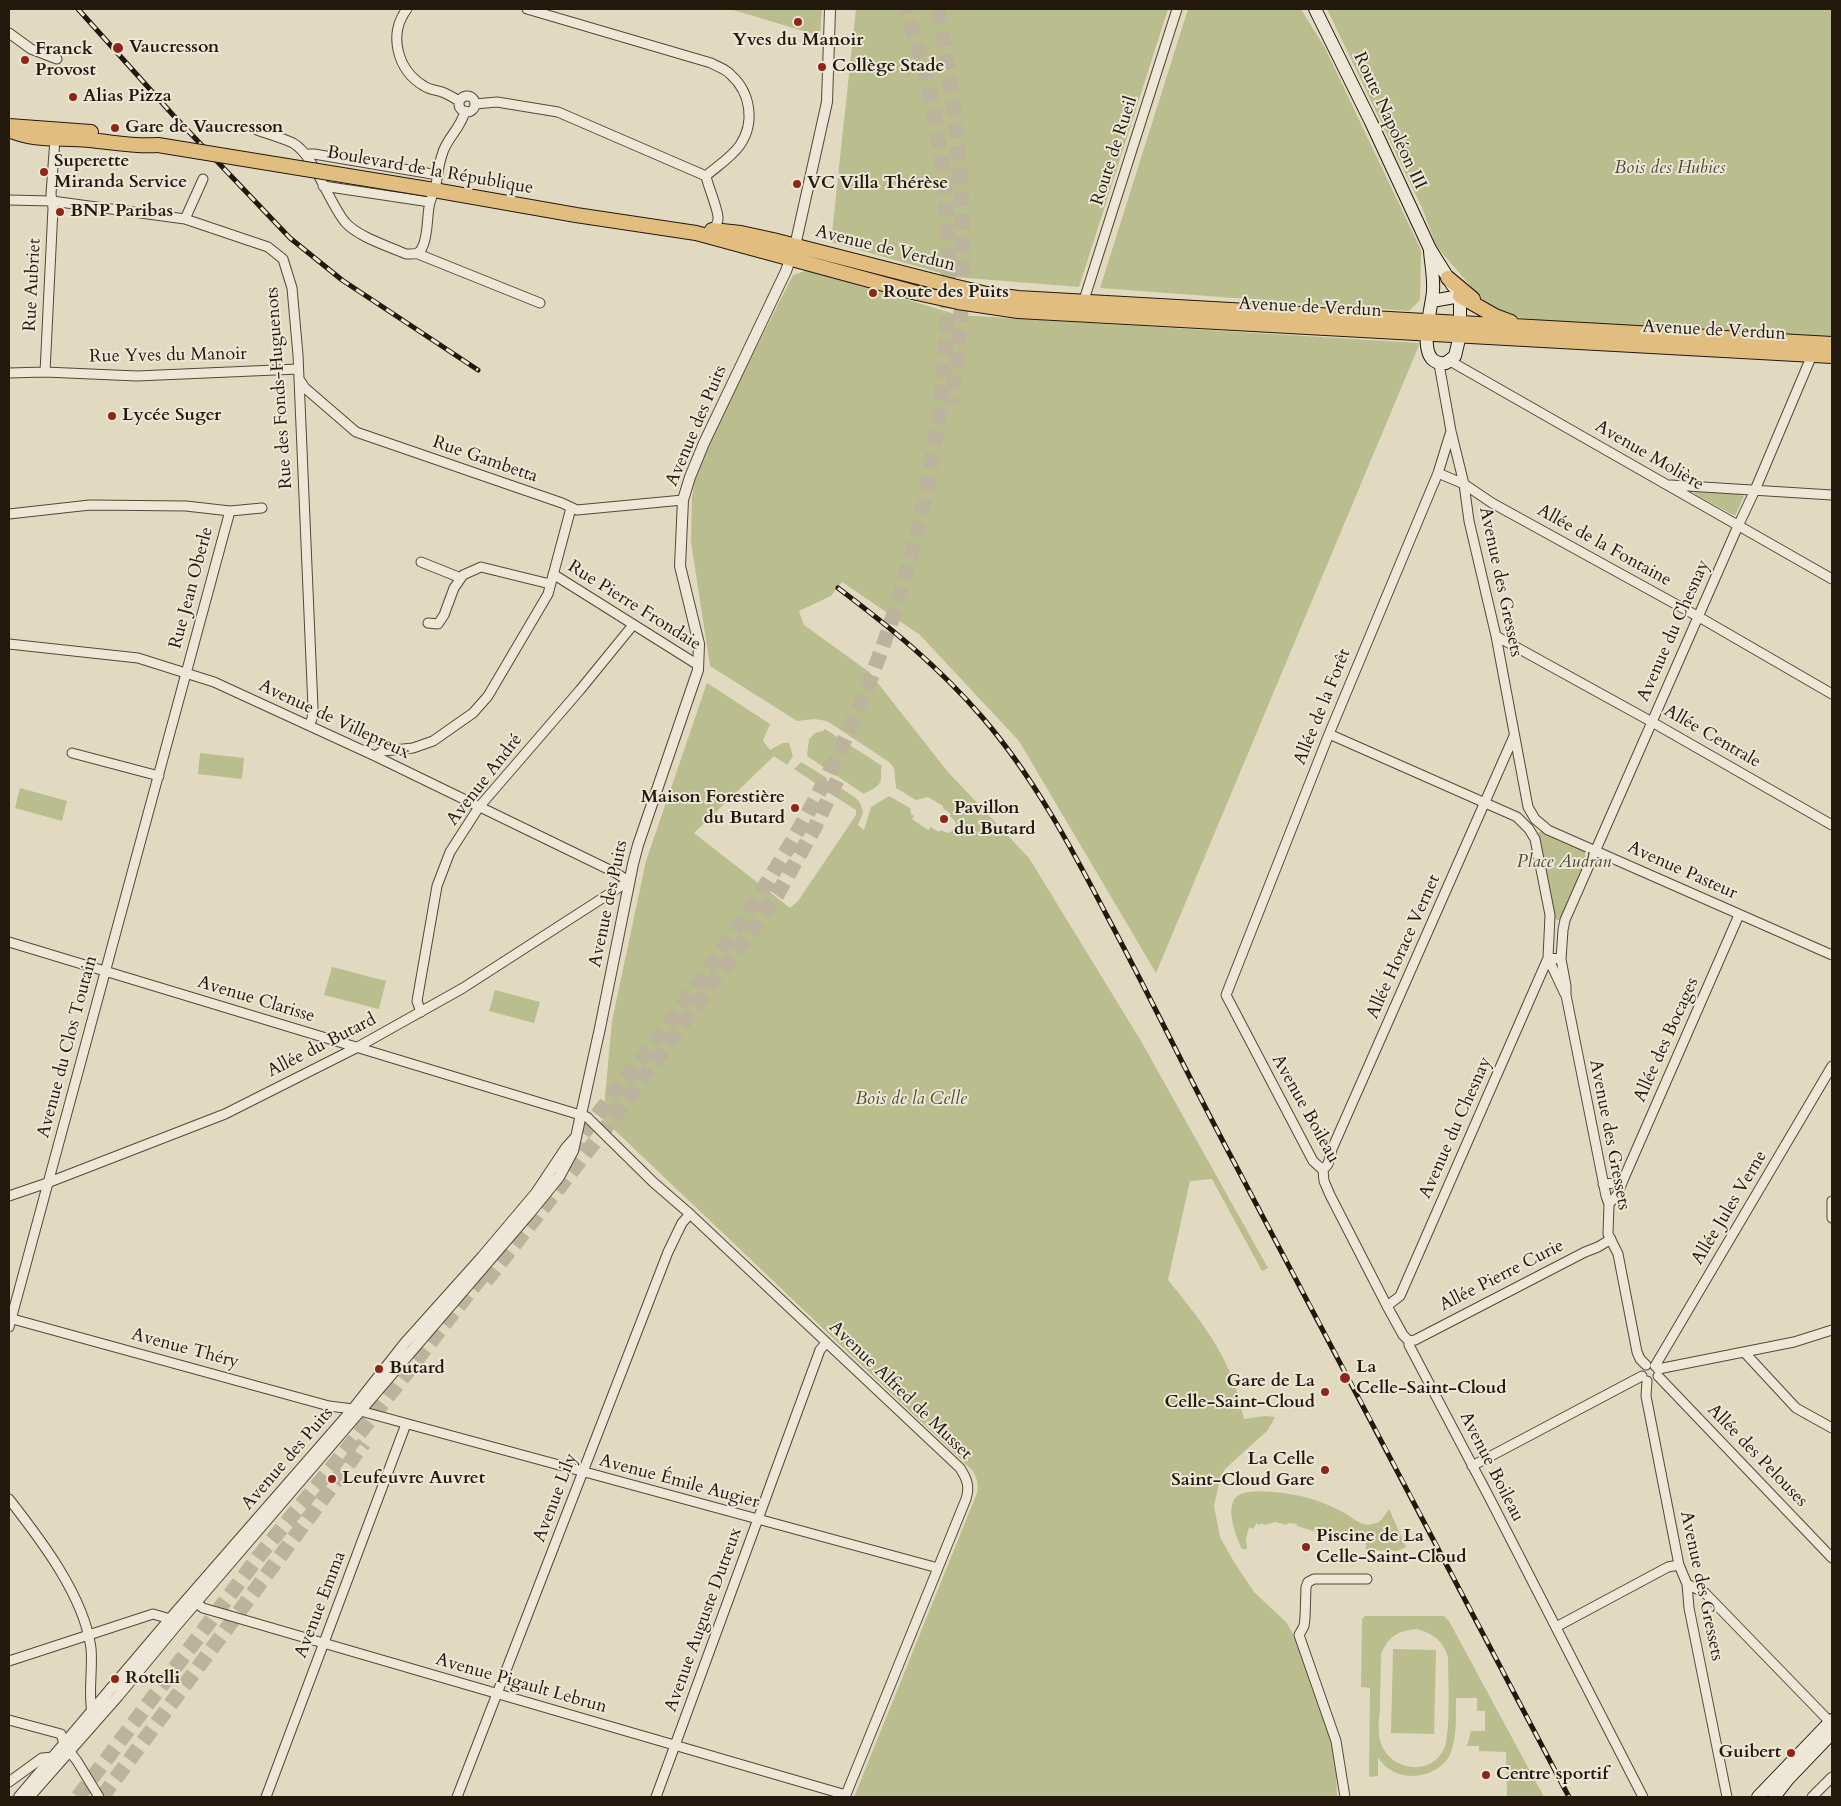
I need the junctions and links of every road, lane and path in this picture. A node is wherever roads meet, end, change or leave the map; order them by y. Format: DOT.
graph roads {
  1 [pos="408,9"];
  2 [pos="527,9"];
  3 [pos="830,9"];
  4 [pos="1177,9"];
  5 [pos="1315,9"];
  6 [pos="9,33"];
  7 [pos="57,59"];
  8 [pos="459,101"];
  9 [pos="475,104"];
  10 [pos="465,111"];
  11 [pos="9,128"];
  12 [pos="46,128"];
  13 [pos="69,129"];
  14 [pos="257,130"];
  15 [pos="55,139"];
  16 [pos="158,145"];
  17 [pos="306,154"];
  18 [pos="438,175"];
  19 [pos="706,176"];
  20 [pos="203,179"];
  21 [pos="323,186"];
  22 [pos="431,194"];
  23 [pos="9,200"];
  24 [pos="52,201"];
  25 [pos="184,219"];
  26 [pos="713,230"];
  27 [pos="696,233"];
  28 [pos="1430,249"];
  29 [pos="793,252"];
  30 [pos="418,254"];
  31 [pos="1448,278"];
  32 [pos="1460,296"];
  33 [pos="1432,301"];
  34 [pos="540,303"];
  35 [pos="1083,303"];
  36 [pos="1486,311"];
  37 [pos="1524,327"];
  38 [pos="1428,328"];
  39 [pos="1460,329"];
  40 [pos="1832,344"];
  41 [pos="1812,355"];
  42 [pos="1832,356"];
  43 [pos="1445,363"];
  44 [pos="298,369"];
  45 [pos="45,372"];
  46 [pos="9,373"];
  47 [pos="298,379"];
  48 [pos="1451,431"];
  49 [pos="1438,473"];
  50 [pos="1464,484"];
  51 [pos="1668,485"];
  52 [pos="1755,490"];
  53 [pos="1832,495"];
  54 [pos="683,500"];
  55 [pos="262,508"];
  56 [pos="571,508"];
  57 [pos="230,511"];
  58 [pos="9,514"];
  59 [pos="1738,526"];
  60 [pos="421,562"];
  61 [pos="553,574"];
  62 [pos="461,578"];
  63 [pos="1832,579"];
  64 [pos="550,584"];
  65 [pos="1699,617"];
  66 [pos="428,623"];
  67 [pos="633,625"];
  68 [pos="1496,636"];
  69 [pos="9,644"];
  70 [pos="698,665"];
  71 [pos="186,673"];
  72 [pos="1832,694"];
  73 [pos="1652,722"];
  74 [pos="309,725"];
  75 [pos="1329,734"];
  76 [pos="1514,736"];
  77 [pos="72,753"];
  78 [pos="375,756"];
  79 [pos="159,776"];
  80 [pos="1485,803"];
  81 [pos="479,807"];
  82 [pos="1528,807"];
  83 [pos="1832,824"];
  84 [pos="1597,851"];
  85 [pos="629,881"];
  86 [pos="1550,915"];
  87 [pos="1739,915"];
  88 [pos="1565,920"];
  89 [pos="9,942"];
  90 [pos="1561,948"];
  91 [pos="1832,955"];
  92 [pos="1548,958"];
  93 [pos="1560,959"];
  94 [pos="106,972"];
  95 [pos="1226,995"];
  96 [pos="1566,995"];
  97 [pos="421,1012"];
  98 [pos="356,1048"];
  99 [pos="1832,1066"];
  100 [pos="581,1115"];
  101 [pos="1323,1170"];
  102 [pos="1624,1178"];
  103 [pos="47,1183"];
  104 [pos="1603,1184"];
  105 [pos="9,1196"];
  106 [pos="1832,1201"];
  107 [pos="1609,1204"];
  108 [pos="690,1214"];
  109 [pos="1832,1218"];
  110 [pos="1611,1239"];
  111 [pos="1387,1306"];
  112 [pos="9,1321"];
  113 [pos="1832,1330"];
  114 [pos="1409,1341"];
  115 [pos="826,1343"];
  116 [pos="1745,1352"];
  117 [pos="1654,1369"];
  118 [pos="1644,1379"];
  119 [pos="357,1410"];
  120 [pos="406,1424"];
  121 [pos="1832,1428"];
  122 [pos="1472,1466"];
  123 [pos="583,1473"];
  124 [pos="9,1499"];
  125 [pos="758,1520"];
  126 [pos="1832,1558"];
  127 [pos="1679,1565"];
  128 [pos="938,1568"];
  129 [pos="1367,1579"];
  130 [pos="1687,1584"];
  131 [pos="193,1600"];
  132 [pos="170,1619"];
  133 [pos="1556,1626"];
  134 [pos="88,1636"];
  135 [pos="324,1643"];
  136 [pos="9,1661"];
  137 [pos="132,1671"];
  138 [pos="498,1694"];
  139 [pos="92,1713"];
  140 [pos="9,1720"];
  141 [pos="1832,1725"];
  142 [pos="675,1745"];
  143 [pos="66,1748"];
  144 [pos="54,1757"];
  145 [pos="1832,1777"];
  146 [pos="9,1782"];
  147 [pos="846,1796"];
  148 [pos="20,1797"];
  149 [pos="29,1797"];
  150 [pos="99,1797"];
  151 [pos="266,1797"];
  152 [pos="457,1797"];
  153 [pos="656,1797"];
  154 [pos="1344,1797"];
  155 [pos="1643,1797"];
  156 [pos="1727,1797"];
  157 [pos="1758,1797"];
  158 [pos="1774,1797"];
  159 [pos="1812,1797"];
  1 -- 8 [label="street"];
  2 -- 19 [label="street"];
  3 -- 29 [label="street, Avenue des Puits"];
  4 -- 35 [label="street, Route de Rueil"];
  5 -- 28 [label="main road, Route Napoléon III"];
  6 -- 7 [label="street"];
  8 -- 9 [label="street"];
  8 -- 10 [label="street"];
  9 -- 10 [label="street"];
  9 -- 19 [label="street"];
  10 -- 18 [label="street"];
  11 -- 12 [label="main road, Boulevard de la République"];
  11 -- 15 [label="main road, Boulevard de la République"];
  12 -- 13 [label="main road, Boulevard de la République"];
  12 -- 15 [label="street"];
  13 -- 15 [label="street"];
  13 -- 16 [label="main road, Boulevard de la République"];
  14 -- 17 [label="street"];
  15 -- 16 [label="main road, Boulevard de la République"];
  15 -- 24 [label="street, Rue Aubriet"];
  16 -- 22 [label="main road, Boulevard de la République, bridge"];
  17 -- 18 [label="street"];
  17 -- 21 [label="street"];
  18 -- 22 [label="street"];
  19 -- 26 [label="street"];
  20 -- 25 [label="street"];
  21 -- 22 [label="street"];
  21 -- 30 [label="street"];
  22 -- 27 [label="main road, Boulevard de la République"];
  22 -- 30 [label="street"];
  23 -- 24 [label="street, Rue des Fonds-Huguenots"];
  24 -- 25 [label="street, Rue des Fonds-Huguenots"];
  24 -- 45 [label="street, Rue Aubriet"];
  25 -- 44 [label="street, Rue des Fonds-Huguenots"];
  26 -- 27 [label="main road, Boulevard de la République"];
  26 -- 29 [label="main road, Boulevard de la République"];
  27 -- 29 [label="main road, Boulevard de la République"];
  28 -- 31 [label="main road, Route Napoléon III"];
  28 -- 33 [label="main road, Route Napoléon III"];
  29 -- 35 [label="main road, Avenue de Verdun"];
  29 -- 38 [label="main road, Avenue de Verdun"];
  29 -- 54 [label="street, Avenue des Puits"];
  30 -- 34 [label="street"];
  31 -- 32 [label="main road, Route Napoléon III"];
  31 -- 36 [label="main road"];
  32 -- 33 [label="main road"];
  32 -- 36 [label="main road"];
  32 -- 39 [label="main road"];
  33 -- 38 [label="main road, Route Napoléon III"];
  35 -- 38 [label="main road, Avenue de Verdun"];
  36 -- 37 [label="main road"];
  37 -- 39 [label="main road, Avenue de Verdun"];
  37 -- 40 [label="main road, Avenue de Verdun"];
  38 -- 39 [label="main road, Avenue de Verdun"];
  38 -- 43 [label="main road, Route Napoléon III"];
  39 -- 41 [label="main road, Avenue de Verdun"];
  39 -- 43 [label="main road"];
  41 -- 42 [label="main road, Avenue de Verdun"];
  41 -- 52 [label="street, Avenue du Chesnay"];
  43 -- 48 [label="street, Avenue des Gressets"];
  43 -- 51 [label="street, Avenue Molière"];
  44 -- 45 [label="street, Rue Yves du Manoir"];
  44 -- 47 [label="street, Rue des Fonds-Huguenots"];
  45 -- 46 [label="street, Rue Yves du Manoir"];
  47 -- 56 [label="street, Rue Gambetta"];
  47 -- 74 [label="street, Rue des Fonds-Huguenots"];
  48 -- 49 [label="street, Allée de la Forêt"];
  48 -- 50 [label="street, Avenue des Gressets"];
  49 -- 50 [label="street, Allée de la Fontaine"];
  49 -- 75 [label="street, Allée de la Forêt"];
  50 -- 65 [label="street, Allée de la Fontaine"];
  50 -- 68 [label="street, Avenue des Gressets"];
  51 -- 52 [label="street"];
  51 -- 59 [label="street, Avenue Molière"];
  52 -- 53 [label="street"];
  52 -- 59 [label="street, Avenue du Chesnay"];
  54 -- 56 [label="street, Rue Gambetta"];
  54 -- 70 [label="street, Avenue des Puits"];
  55 -- 57 [label="street"];
  56 -- 61 [label="street"];
  57 -- 58 [label="street"];
  57 -- 71 [label="street, Rue Jean Oberle"];
  59 -- 63 [label="street, Avenue Molière"];
  59 -- 65 [label="street, Avenue du Chesnay"];
  60 -- 62 [label="street"];
  61 -- 64 [label="street"];
  61 -- 67 [label="street, Rue Pierre Frondaie"];
  62 -- 64 [label="street"];
  62 -- 66 [label="street"];
  64 -- 78 [label="street"];
  65 -- 72 [label="street, Allée de la Fontaine"];
  65 -- 73 [label="street, Avenue du Chesnay"];
  67 -- 70 [label="street, Rue Pierre Frondaie"];
  67 -- 81 [label="street, Avenue André"];
  68 -- 73 [label="street, Allée Centrale"];
  68 -- 76 [label="street, Avenue des Gressets"];
  69 -- 71 [label="street, Avenue de Villepreux"];
  70 -- 85 [label="street, Avenue des Puits"];
  71 -- 74 [label="street, Avenue de Villepreux"];
  71 -- 79 [label="street, Avenue du Clos Toutain"];
  73 -- 83 [label="street, Allée Centrale"];
  73 -- 84 [label="street, Avenue du Chesnay"];
  74 -- 78 [label="street, Avenue de Villepreux"];
  75 -- 80 [label="street"];
  75 -- 95 [label="street, Allée de la Forêt"];
  76 -- 80 [label="street, Allée Horace Vernet"];
  76 -- 82 [label="street, Avenue des Gressets"];
  77 -- 79 [label="street"];
  78 -- 81 [label="street, Avenue de Villepreux"];
  79 -- 94 [label="street, Avenue du Clos Toutain"];
  80 -- 86 [label="street, Avenue des Gressets"];
  80 -- 101 [label="street, Allée Horace Vernet"];
  81 -- 85 [label="street, Avenue de Villepreux"];
  81 -- 97 [label="street, Avenue André"];
  82 -- 84 [label="street, Avenue Pasteur"];
  84 -- 87 [label="street, Avenue Pasteur"];
  84 -- 88 [label="street, Avenue du Chesnay"];
  85 -- 97 [label="street, Allée du Butard"];
  85 -- 100 [label="street, Avenue des Puits"];
  86 -- 88 [label="street"];
  86 -- 92 [label="street, Avenue des Gressets"];
  87 -- 91 [label="street, Avenue Pasteur"];
  87 -- 102 [label="street, Allée des Bocages"];
  88 -- 90 [label="street, Avenue du Chesnay"];
  89 -- 94 [label="street, Avenue Clarisse"];
  90 -- 93 [label="street, Avenue des Gressets"];
  92 -- 93 [label="street"];
  92 -- 96 [label="street, Avenue des Gressets"];
  92 -- 111 [label="street, Avenue du Chesnay"];
  93 -- 96 [label="street, Avenue des Gressets"];
  94 -- 98 [label="street, Avenue Clarisse"];
  94 -- 103 [label="street, Avenue du Clos Toutain"];
  95 -- 101 [label="street, Avenue Boileau"];
  96 -- 104 [label="street, Avenue des Gressets"];
  97 -- 98 [label="street, Allée du Butard"];
  98 -- 100 [label="street, Avenue Clarisse"];
  98 -- 103 [label="street, Allée du Butard"];
  99 -- 117 [label="street, Allée Jules Verne"];
  100 -- 108 [label="street, Avenue Alfred de Musset"];
  100 -- 119 [label="street, Avenue des Puits"];
  101 -- 111 [label="street, Avenue Boileau"];
  102 -- 104 [label="street"];
  102 -- 107 [label="street, Allée des Bocages"];
  103 -- 105 [label="street, Allée du Butard"];
  103 -- 112 [label="street, Avenue du Clos Toutain"];
  104 -- 107 [label="street, Avenue des Gressets"];
  106 -- 109 [label="street"];
  107 -- 110 [label="street, Avenue des Gressets"];
  108 -- 115 [label="street, Avenue Alfred de Musset"];
  108 -- 123 [label="street, Avenue Lily"];
  110 -- 114 [label="street, Allée Pierre Curie"];
  110 -- 117 [label="street, Avenue des Gressets"];
  111 -- 114 [label="street, Avenue Boileau"];
  112 -- 119 [label="street, Avenue Théry"];
  113 -- 116 [label="street"];
  114 -- 122 [label="street, Avenue Boileau"];
  115 -- 125 [label="street, Avenue Auguste Dutreux"];
  115 -- 128 [label="street, Avenue Alfred de Musset"];
  116 -- 117 [label="street"];
  116 -- 121 [label="street"];
  117 -- 118 [label="street"];
  117 -- 118 [label="street, Allée Jules Verne"];
  117 -- 126 [label="street, Allée des Pelouses"];
  118 -- 122 [label="street"];
  118 -- 127 [label="street, Avenue des Gressets"];
  119 -- 120 [label="street, Avenue Émile Augier"];
  119 -- 131 [label="street, Avenue des Puits"];
  120 -- 123 [label="street, Avenue Émile Augier"];
  120 -- 135 [label="street, Avenue Emma"];
  122 -- 133 [label="street, Avenue Boileau"];
  123 -- 125 [label="street, Avenue Émile Augier"];
  123 -- 138 [label="street, Avenue Lily"];
  124 -- 134 [label="street"];
  125 -- 128 [label="street, Avenue Émile Augier"];
  125 -- 142 [label="street, Avenue Auguste Dutreux"];
  127 -- 130 [label="street, Avenue des Gressets"];
  127 -- 133 [label="street"];
  128 -- 147 [label="street, Avenue Alfred de Musset"];
  129 -- 154 [label="street"];
  130 -- 141 [label="street"];
  130 -- 156 [label="street, Avenue des Gressets"];
  131 -- 132 [label="street, Avenue des Puits"];
  131 -- 135 [label="street, Avenue Pigault Lebrun"];
  131 -- 137 [label="street, Avenue des Puits"];
  132 -- 134 [label="street"];
  132 -- 137 [label="street, Avenue des Puits"];
  133 -- 155 [label="street, Avenue Boileau"];
  134 -- 136 [label="street"];
  134 -- 139 [label="street"];
  135 -- 138 [label="street, Avenue Pigault Lebrun"];
  135 -- 151 [label="street, Avenue Emma"];
  137 -- 139 [label="street, Avenue des Puits"];
  137 -- 143 [label="street, Avenue des Puits"];
  138 -- 142 [label="street, Avenue Pigault Lebrun"];
  138 -- 152 [label="street, Avenue Lily"];
  139 -- 143 [label="street, Avenue des Puits"];
  140 -- 143 [label="street"];
  141 -- 157 [label="main road"];
  141 -- 158 [label="main road"];
  142 -- 147 [label="street, Avenue Pigault Lebrun"];
  142 -- 153 [label="street, Avenue Auguste Dutreux"];
  143 -- 144 [label="street, Avenue des Puits"];
  143 -- 149 [label="street, Avenue des Puits"];
  143 -- 150 [label="street"];
  144 -- 146 [label="street"];
  144 -- 148 [label="street, Avenue des Puits"];
  145 -- 159 [label="street"];
}
